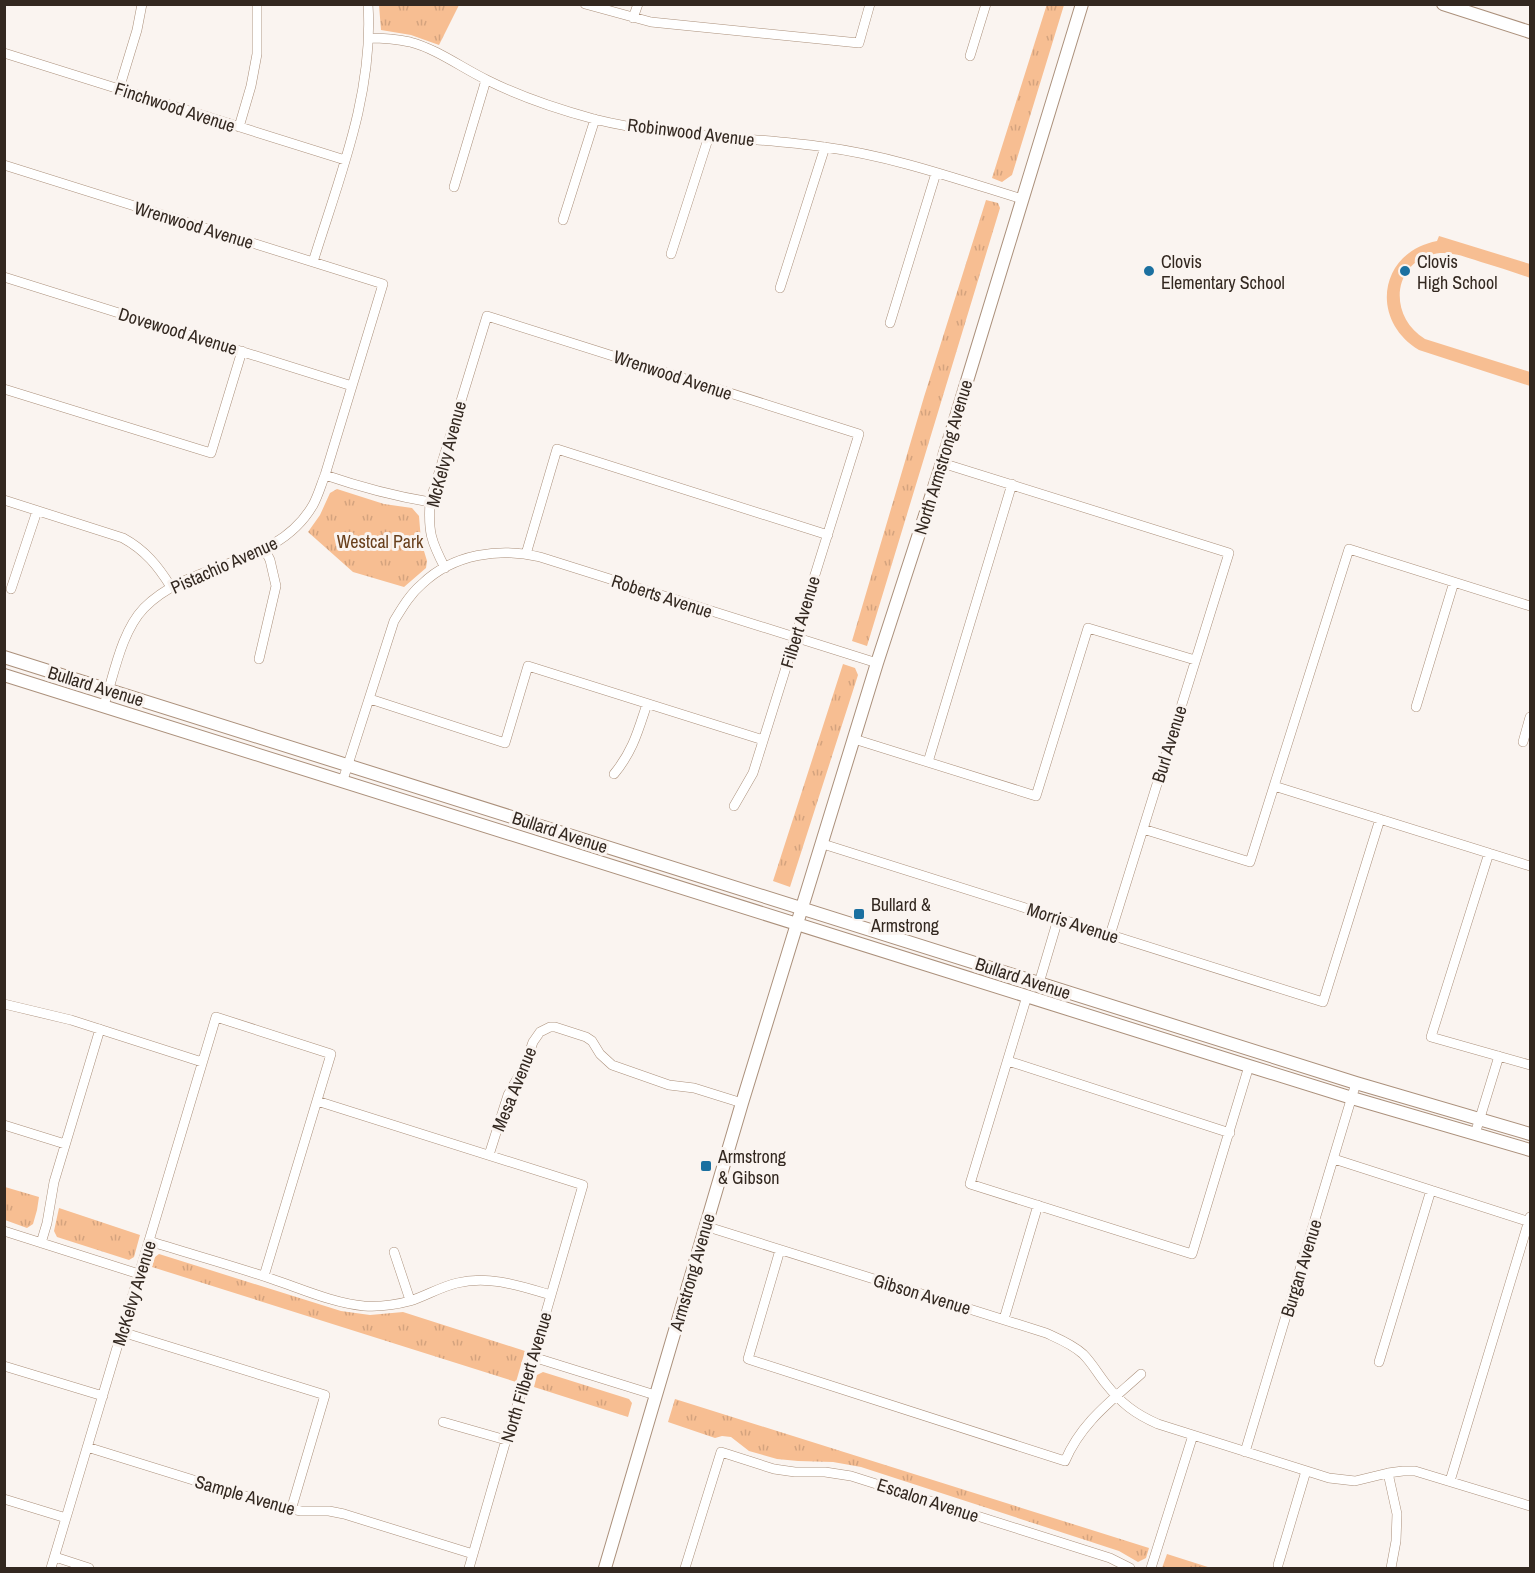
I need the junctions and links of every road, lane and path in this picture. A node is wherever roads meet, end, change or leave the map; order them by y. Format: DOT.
graph roads {
  1 [pos="142,4"];
  2 [pos="257,4"];
  3 [pos="368,4"];
  4 [pos="585,4"];
  5 [pos="638,4"];
  6 [pos="870,4"];
  7 [pos="986,4"];
  8 [pos="1082,4"];
  9 [pos="1443,4"];
  10 [pos="1457,7"];
  11 [pos="633,18"];
  12 [pos="1530,32"];
  13 [pos="369,38"];
  14 [pos="4,53"];
  15 [pos="970,56"];
  16 [pos="486,80"];
  17 [pos="119,89"];
  18 [pos="595,119"];
  19 [pos="239,127"];
  20 [pos="709,136"];
  21 [pos="825,147"];
  22 [pos="345,160"];
  23 [pos="4,165"];
  24 [pos="936,173"];
  25 [pos="454,187"];
  26 [pos="1022,199"];
  27 [pos="563,220"];
  28 [pos="671,254"];
  29 [pos="313,262"];
  30 [pos="4,277"];
  31 [pos="383,284"];
  32 [pos="780,288"];
  33 [pos="487,316"];
  34 [pos="890,322"];
  35 [pos="242,351"];
  36 [pos="352,386"];
  37 [pos="4,389"];
  38 [pos="859,434"];
  39 [pos="942,463"];
  40 [pos="325,475"];
  41 [pos="1012,484"];
  42 [pos="4,500"];
  43 [pos="430,502"];
  44 [pos="37,511"];
  45 [pos="828,535"];
  46 [pos="265,550"];
  47 [pos="526,554"];
  48 [pos="445,568"];
  49 [pos="1454,582"];
  50 [pos="171,587"];
  51 [pos="11,588"];
  52 [pos="1530,606"];
  53 [pos="795,638"];
  54 [pos="4,657"];
  55 [pos="260,659"];
  56 [pos="1195,660"];
  57 [pos="877,663"];
  58 [pos="4,665"];
  59 [pos="46,670"];
  60 [pos="4,675"];
  61 [pos="109,690"];
  62 [pos="370,699"];
  63 [pos="647,704"];
  64 [pos="104,705"];
  65 [pos="1416,707"];
  66 [pos="1530,717"];
  67 [pos="854,739"];
  68 [pos="763,740"];
  69 [pos="1523,742"];
  70 [pos="928,762"];
  71 [pos="348,765"];
  72 [pos="614,774"];
  73 [pos="343,780"];
  74 [pos="1274,786"];
  75 [pos="734,806"];
  76 [pos="1380,819"];
  77 [pos="1143,829"];
  78 [pos="822,844"];
  79 [pos="1489,854"];
  80 [pos="1530,866"];
  81 [pos="802,908"];
  82 [pos="1058,919"];
  83 [pos="798,924"];
  84 [pos="1110,935"];
  85 [pos="1039,982"];
  86 [pos="1027,996"];
  87 [pos="4,1004"];
  88 [pos="1115,1007"];
  89 [pos="100,1029"];
  90 [pos="1498,1056"];
  91 [pos="1008,1061"];
  92 [pos="202,1062"];
  93 [pos="1530,1065"];
  94 [pos="1249,1066"];
  95 [pos="1356,1083"];
  96 [pos="1352,1098"];
  97 [pos="317,1101"];
  98 [pos="742,1103"];
  99 [pos="1480,1119"];
  100 [pos="4,1125"];
  101 [pos="1230,1133"];
  102 [pos="1475,1134"];
  103 [pos="1530,1134"];
  104 [pos="65,1144"];
  105 [pos="1530,1150"];
  106 [pos="489,1155"];
  107 [pos="1334,1159"];
  108 [pos="1431,1190"];
  109 [pos="1038,1205"];
  110 [pos="1530,1220"];
  111 [pos="705,1226"];
  112 [pos="4,1231"];
  113 [pos="149,1241"];
  114 [pos="41,1242"];
  115 [pos="780,1250"];
  116 [pos="394,1251"];
  117 [pos="139,1274"];
  118 [pos="264,1276"];
  119 [pos="551,1295"];
  120 [pos="410,1300"];
  121 [pos="1004,1319"];
  122 [pos="122,1332"];
  123 [pos="533,1357"];
  124 [pos="1379,1362"];
  125 [pos="4,1366"];
  126 [pos="1141,1374"];
  127 [pos="655,1395"];
  128 [pos="103,1396"];
  129 [pos="1117,1396"];
  130 [pos="443,1422"];
  131 [pos="1193,1435"];
  132 [pos="507,1440"];
  133 [pos="87,1447"];
  134 [pos="1245,1452"];
  135 [pos="1306,1471"];
  136 [pos="1388,1473"];
  137 [pos="1450,1481"];
  138 [pos="4,1499"];
  139 [pos="1530,1506"];
  140 [pos="291,1510"];
  141 [pos="66,1518"];
  142 [pos="473,1554"];
  143 [pos="55,1557"];
  144 [pos="1278,1564"];
  145 [pos="51,1569"];
  146 [pos="89,1569"];
  147 [pos="469,1569"];
  148 [pos="605,1569"];
  149 [pos="685,1569"];
  150 [pos="1130,1569"];
  151 [pos="1151,1569"];
  152 [pos="1391,1569"];
  1 -- 17 [label="street"];
  2 -- 19 [label="street"];
  3 -- 13 [label="street"];
  4 -- 11 [label="street"];
  5 -- 11 [label="street"];
  6 -- 11 [label="street"];
  7 -- 15 [label="street"];
  8 -- 26 [label="main road, North Armstrong Avenue"];
  9 -- 10 [label="main road"];
  10 -- 12 [label="main road"];
  13 -- 16 [label="street, Robinwood Avenue"];
  13 -- 22 [label="street"];
  14 -- 17 [label="street, Finchwood Avenue"];
  16 -- 18 [label="street, Robinwood Avenue"];
  16 -- 25 [label="street"];
  17 -- 19 [label="street, Finchwood Avenue"];
  18 -- 20 [label="street, Robinwood Avenue"];
  18 -- 27 [label="street"];
  19 -- 22 [label="street, Finchwood Avenue"];
  20 -- 21 [label="street, Robinwood Avenue"];
  20 -- 28 [label="street"];
  21 -- 24 [label="street, Robinwood Avenue"];
  21 -- 32 [label="street"];
  22 -- 29 [label="street"];
  23 -- 29 [label="street, Wrenwood Avenue"];
  24 -- 26 [label="street, Robinwood Avenue"];
  24 -- 34 [label="street"];
  26 -- 39 [label="main road, North Armstrong Avenue"];
  29 -- 31 [label="street, Wrenwood Avenue"];
  30 -- 35 [label="street, Dovewood Avenue"];
  31 -- 36 [label="street, Pistachio Avenue"];
  33 -- 38 [label="street, Wrenwood Avenue"];
  33 -- 43 [label="street, McKelvy Avenue"];
  35 -- 36 [label="street, Dovewood Avenue"];
  35 -- 37 [label="street"];
  36 -- 40 [label="street, Pistachio Avenue"];
  38 -- 45 [label="street, Filbert Avenue"];
  39 -- 41 [label="street"];
  39 -- 57 [label="main road, North Armstrong Avenue"];
  40 -- 43 [label="street"];
  40 -- 46 [label="street, Pistachio Avenue"];
  41 -- 56 [label="street, Burl Avenue"];
  41 -- 70 [label="street"];
  42 -- 44 [label="street"];
  43 -- 48 [label="street, McKelvy Avenue"];
  44 -- 50 [label="street"];
  44 -- 51 [label="street"];
  45 -- 47 [label="street"];
  45 -- 53 [label="street, Filbert Avenue"];
  46 -- 50 [label="street, Pistachio Avenue"];
  46 -- 55 [label="street"];
  47 -- 48 [label="street, Roberts Avenue"];
  47 -- 53 [label="street, Roberts Avenue"];
  48 -- 62 [label="street"];
  49 -- 52 [label="street"];
  49 -- 65 [label="street"];
  49 -- 74 [label="street"];
  50 -- 61 [label="street, Pistachio Avenue"];
  53 -- 57 [label="street, Roberts Avenue"];
  53 -- 68 [label="street, Filbert Avenue"];
  54 -- 59 [label="main road, Bullard Avenue"];
  56 -- 70 [label="street"];
  56 -- 77 [label="street, Burl Avenue"];
  57 -- 67 [label="main road, North Armstrong Avenue"];
  58 -- 59 [label="main road"];
  59 -- 61 [label="main road, Bullard Avenue"];
  60 -- 64 [label="main road, Bullard Avenue"];
  61 -- 64 [label="street, Pistachio Avenue"];
  61 -- 71 [label="main road, Bullard Avenue"];
  62 -- 63 [label="street"];
  62 -- 71 [label="street"];
  63 -- 68 [label="street"];
  63 -- 72 [label="street"];
  64 -- 73 [label="main road, Bullard Avenue"];
  66 -- 69 [label="street"];
  67 -- 70 [label="street"];
  67 -- 78 [label="main road, North Armstrong Avenue"];
  68 -- 75 [label="street, Filbert Avenue"];
  71 -- 73 [label="street"];
  71 -- 81 [label="main road, Bullard Avenue"];
  73 -- 83 [label="main road, Bullard Avenue"];
  74 -- 76 [label="street"];
  74 -- 77 [label="street"];
  76 -- 79 [label="street"];
  76 -- 84 [label="street, Morris Avenue"];
  77 -- 84 [label="street, Burl Avenue"];
  78 -- 81 [label="main road, North Armstrong Avenue"];
  78 -- 82 [label="street, Morris Avenue"];
  79 -- 80 [label="street"];
  79 -- 90 [label="street"];
  81 -- 83 [label="main road, Armstrong Avenue"];
  81 -- 85 [label="main road, Bullard Avenue"];
  82 -- 84 [label="street, Morris Avenue"];
  82 -- 85 [label="street"];
  83 -- 86 [label="main road, Bullard Avenue"];
  83 -- 98 [label="main road, Armstrong Avenue"];
  85 -- 88 [label="main road, Bullard Avenue"];
  86 -- 88 [label="main road, Bullard Avenue"];
  86 -- 91 [label="street"];
  86 -- 94 [label="main road, Bullard Avenue"];
  87 -- 89 [label="street"];
  88 -- 95 [label="main road, Bullard Avenue"];
  89 -- 92 [label="street"];
  89 -- 104 [label="street"];
  90 -- 93 [label="street"];
  90 -- 99 [label="street"];
  91 -- 101 [label="street"];
  91 -- 109 [label="street"];
  92 -- 97 [label="street, McKelvy Avenue"];
  92 -- 113 [label="street, McKelvy Avenue"];
  94 -- 96 [label="main road, Bullard Avenue"];
  94 -- 101 [label="street"];
  95 -- 96 [label="street, Burgan Avenue"];
  95 -- 99 [label="main road, Bullard Avenue"];
  96 -- 102 [label="main road, Bullard Avenue"];
  96 -- 107 [label="street, Burgan Avenue"];
  97 -- 106 [label="street"];
  97 -- 118 [label="street"];
  98 -- 106 [label="street, Mesa Avenue"];
  98 -- 111 [label="main road, Armstrong Avenue"];
  99 -- 102 [label="street"];
  99 -- 103 [label="main road, Bullard Avenue"];
  100 -- 104 [label="street"];
  101 -- 109 [label="street"];
  102 -- 105 [label="main road, Bullard Avenue"];
  104 -- 114 [label="street"];
  106 -- 119 [label="street, North Filbert Avenue"];
  107 -- 108 [label="street"];
  107 -- 134 [label="street, Burgan Avenue"];
  108 -- 110 [label="street"];
  108 -- 124 [label="street"];
  109 -- 121 [label="street"];
  110 -- 137 [label="street"];
  111 -- 115 [label="street, Gibson Avenue"];
  111 -- 127 [label="main road, Armstrong Avenue"];
  112 -- 114 [label="street"];
  113 -- 117 [label="street, McKelvy Avenue"];
  113 -- 118 [label="street"];
  114 -- 117 [label="street"];
  115 -- 121 [label="street, Gibson Avenue"];
  115 -- 129 [label="street"];
  116 -- 120 [label="street"];
  117 -- 122 [label="street, McKelvy Avenue"];
  118 -- 120 [label="street"];
  119 -- 120 [label="street"];
  119 -- 123 [label="street, North Filbert Avenue"];
  121 -- 129 [label="street, Gibson Avenue"];
  122 -- 128 [label="street, McKelvy Avenue"];
  122 -- 140 [label="street"];
  123 -- 127 [label="street"];
  123 -- 132 [label="street, North Filbert Avenue"];
  125 -- 128 [label="street"];
  126 -- 129 [label="street"];
  127 -- 148 [label="main road, Armstrong Avenue"];
  128 -- 133 [label="street, McKelvy Avenue"];
  129 -- 131 [label="street, Gibson Avenue"];
  130 -- 132 [label="street"];
  131 -- 134 [label="street, Gibson Avenue"];
  131 -- 151 [label="street"];
  132 -- 142 [label="street, North Filbert Avenue"];
  133 -- 140 [label="street, Sample Avenue"];
  133 -- 141 [label="street, McKelvy Avenue"];
  134 -- 135 [label="street, Gibson Avenue"];
  135 -- 136 [label="street, Gibson Avenue"];
  135 -- 144 [label="street"];
  136 -- 137 [label="street, Gibson Avenue"];
  136 -- 152 [label="street"];
  137 -- 139 [label="street, Gibson Avenue"];
  138 -- 141 [label="street"];
  140 -- 142 [label="street, Sample Avenue"];
  141 -- 143 [label="street, McKelvy Avenue"];
  142 -- 147 [label="street, North Filbert Avenue"];
  143 -- 145 [label="street, McKelvy Avenue"];
  143 -- 146 [label="street"];
  149 -- 150 [label="street, Escalon Avenue"];
}
